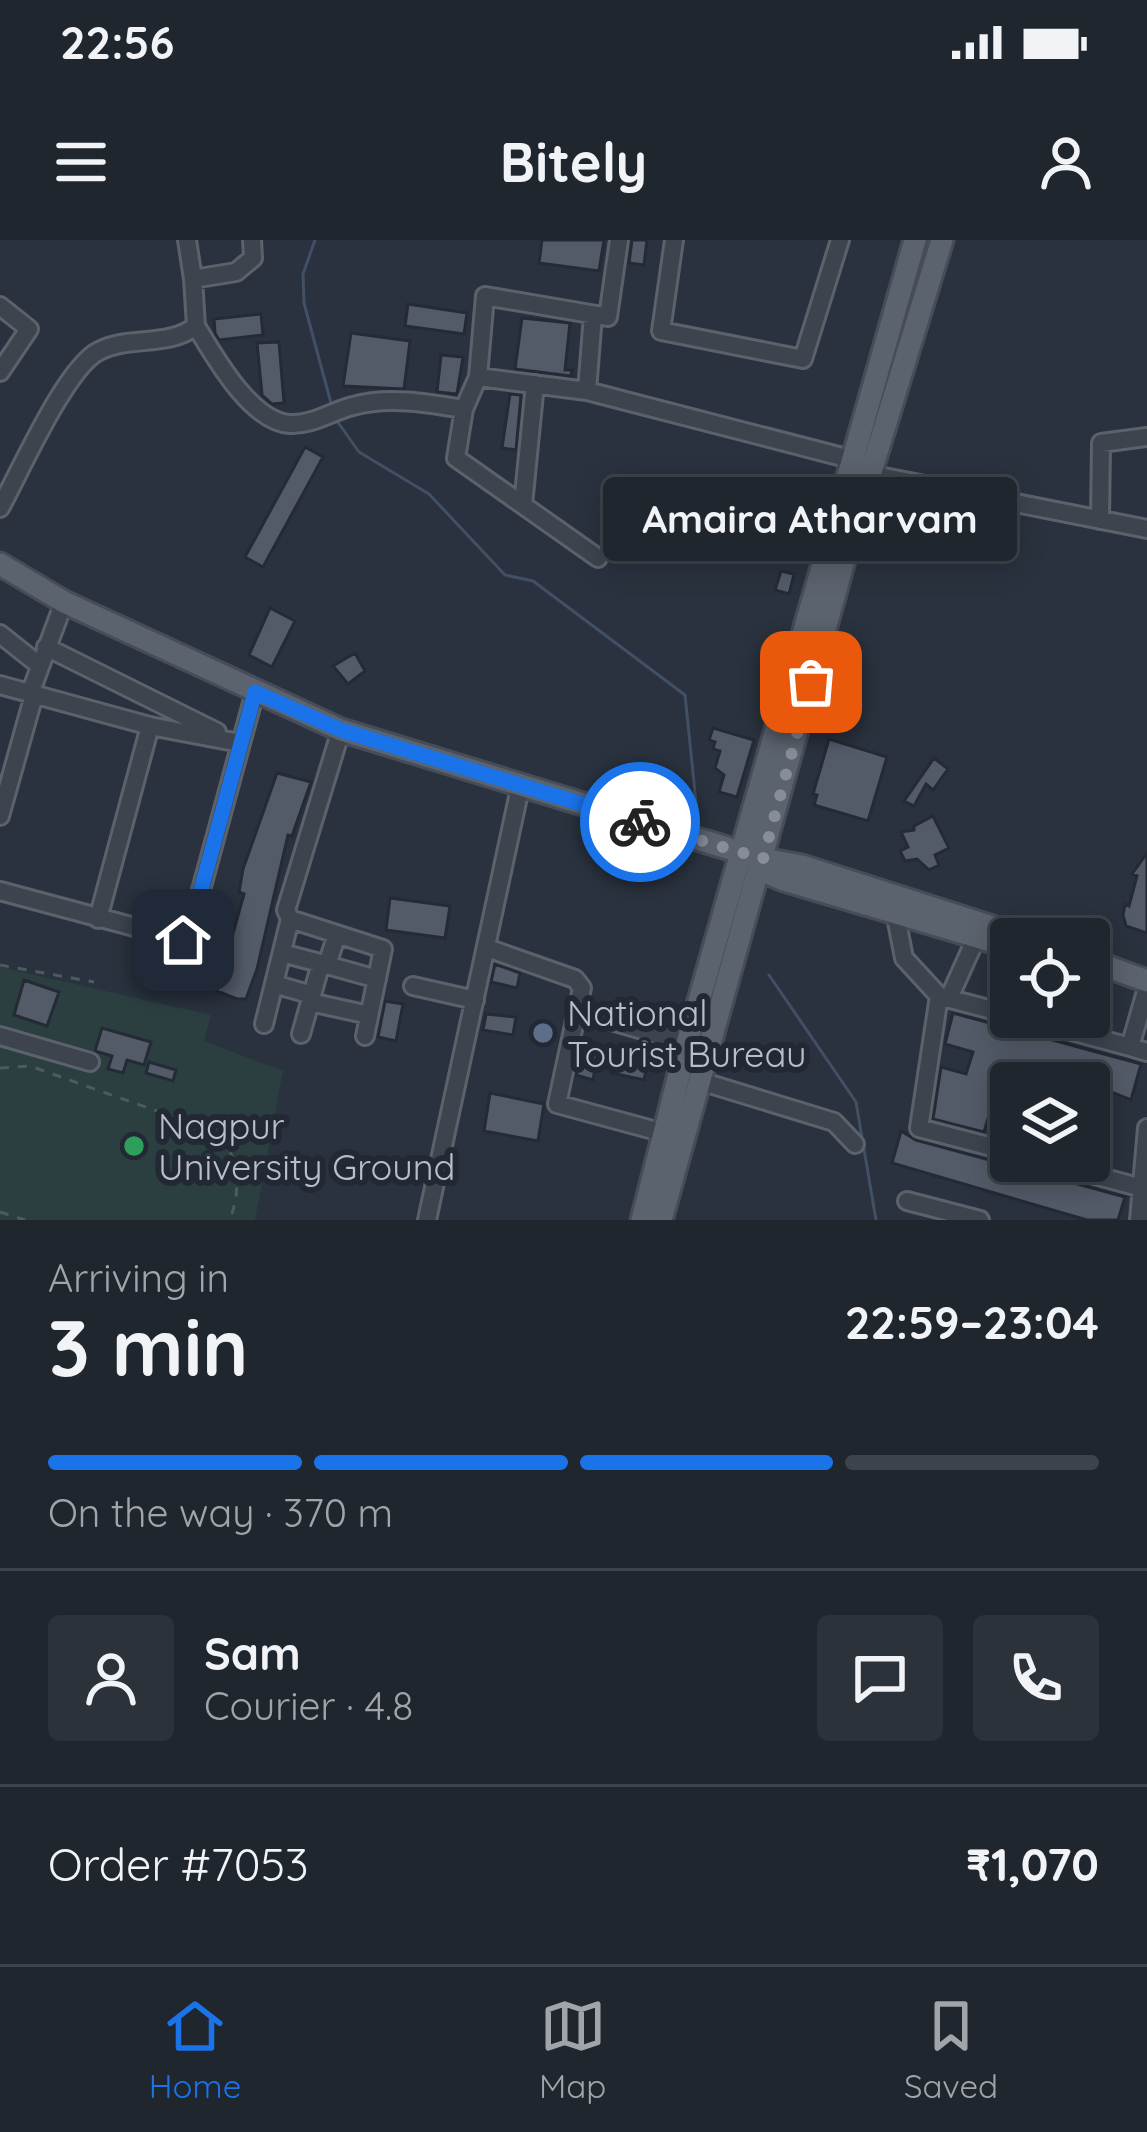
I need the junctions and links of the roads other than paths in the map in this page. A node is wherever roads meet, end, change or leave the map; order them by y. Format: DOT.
graph roads {
  1 [pos="187,240"];
  2 [pos="252,240"];
  3 [pos="619,240"];
  4 [pos="674,240"];
  5 [pos="841,240"];
  6 [pos="915,240"];
  7 [pos="942,240"];
  8 [pos="194,280"];
  9 [pos="0,306"];
  10 [pos="593,315"];
  11 [pos="196,326"];
  12 [pos="0,372"];
  13 [pos="478,376"];
  14 [pos="535,384"];
  15 [pos="586,391"];
  16 [pos="464,409"];
  17 [pos="1147,437"];
  18 [pos="862,467"];
  19 [pos="523,505"];
  20 [pos="0,508"];
  21 [pos="1100,520"];
  22 [pos="1147,529"];
  23 [pos="598,559"];
  24 [pos="0,564"];
  25 [pos="64,602"];
  26 [pos="0,634"];
  27 [pos="46,647"];
  28 [pos="39,665"];
  29 [pos="0,685"];
  30 [pos="255,692"];
  31 [pos="32,694"];
  32 [pos="150,726"];
  33 [pos="341,730"];
  34 [pos="236,743"];
  35 [pos="520,788"];
  36 [pos="0,816"];
  37 [pos="752,855"];
  38 [pos="0,891"];
  39 [pos="895,912"];
  40 [pos="98,919"];
  41 [pos="290,920"];
  42 [pos="990,926"];
  43 [pos="337,934"];
  44 [pos="976,936"];
  45 [pos="990,940"];
  46 [pos="487,948"];
  47 [pos="282,953"];
  48 [pos="323,964"];
  49 [pos="1110,970"];
  50 [pos="1110,978"];
  51 [pos="377,980"];
  52 [pos="274,984"];
  53 [pos="413,986"];
  54 [pos="1147,988"];
  55 [pos="944,997"];
  56 [pos="311,999"];
  57 [pos="475,1000"];
  58 [pos="990,1009"];
  59 [pos="577,1011"];
  60 [pos="369,1015"];
  61 [pos="264,1024"];
  62 [pos="301,1034"];
  63 [pos="0,1036"];
  64 [pos="365,1036"];
  65 [pos="1097,1038"];
  66 [pos="687,1043"];
  67 [pos="1138,1049"];
  68 [pos="90,1062"];
  69 [pos="700,1081"];
  70 [pos="1147,1128"];
  71 [pos="664,1133"];
  72 [pos="855,1144"];
  73 [pos="990,1147"];
  74 [pos="1110,1179"];
  75 [pos="1142,1188"];
  76 [pos="907,1201"];
  77 [pos="427,1220"];
  78 [pos="642,1220"];
  79 [pos="661,1220"];
  80 [pos="980,1220"];
  81 [pos="1139,1220"];
  1 -- 8 [label="street"];
  2 -- 8 [label="street"];
  3 -- 10 [label="street"];
  4 -- 5 [label="street"];
  6 -- 18 [label="main road"];
  7 -- 18 [label="main road"];
  8 -- 11 [label="street"];
  9 -- 12 [label="street"];
  10 -- 13 [label="street"];
  10 -- 15 [label="street"];
  11 -- 16 [label="street"];
  11 -- 20 [label="street"];
  13 -- 14 [label="street"];
  13 -- 16 [label="street"];
  14 -- 15 [label="street"];
  14 -- 19 [label="street"];
  15 -- 18 [label="street"];
  16 -- 19 [label="street"];
  17 -- 21 [label="street"];
  18 -- 21 [label="street"];
  18 -- 37 [label="main road"];
  19 -- 23 [label="street"];
  21 -- 22 [label="street"];
  24 -- 25 [label="main road"];
  25 -- 27 [label="street"];
  25 -- 30 [label="main road"];
  26 -- 28 [label="street"];
  27 -- 28 [label="street"];
  27 -- 34 [label="street"];
  28 -- 31 [label="street"];
  29 -- 31 [label="street"];
  30 -- 33 [label="main road"];
  30 -- 34 [label="street"];
  31 -- 32 [label="street"];
  31 -- 36 [label="street"];
  32 -- 34 [label="street"];
  32 -- 40 [label="street"];
  33 -- 35 [label="main road"];
  33 -- 41 [label="street"];
  34 -- 40 [label="street"];
  35 -- 37 [label="main road"];
  35 -- 46 [label="street"];
  37 -- 39 [label="main road"];
  37 -- 42 [label="main road"];
  37 -- 66 [label="main road"];
  37 -- 69 [label="main road"];
  38 -- 40 [label="street"];
  39 -- 44 [label="main road"];
  39 -- 55 [label="street"];
  41 -- 43 [label="street"];
  41 -- 47 [label="street"];
  43 -- 48 [label="street"];
  43 -- 51 [label="street"];
  44 -- 45 [label="main road"];
  44 -- 55 [label="street"];
  46 -- 57 [label="street"];
  46 -- 59 [label="street"];
  47 -- 48 [label="street"];
  47 -- 52 [label="street"];
  48 -- 51 [label="street"];
  48 -- 56 [label="street"];
  49 -- 54 [label="main road"];
  50 -- 54 [label="main road"];
  51 -- 60 [label="street"];
  52 -- 56 [label="street"];
  52 -- 61 [label="street"];
  53 -- 57 [label="street"];
  54 -- 67 [label="street"];
  55 -- 58 [label="street"];
  55 -- 73 [label="street"];
  56 -- 60 [label="street"];
  56 -- 62 [label="street"];
  57 -- 77 [label="street"];
  59 -- 66 [label="street"];
  59 -- 71 [label="street"];
  60 -- 64 [label="street"];
  63 -- 68 [label="street"];
  65 -- 67 [label="street"];
  66 -- 71 [label="main road"];
  69 -- 72 [label="street"];
  69 -- 79 [label="main road"];
  70 -- 75 [label="street"];
  71 -- 78 [label="main road"];
  74 -- 75 [label="street"];
  75 -- 81 [label="street"];
  76 -- 80 [label="street"];
}
